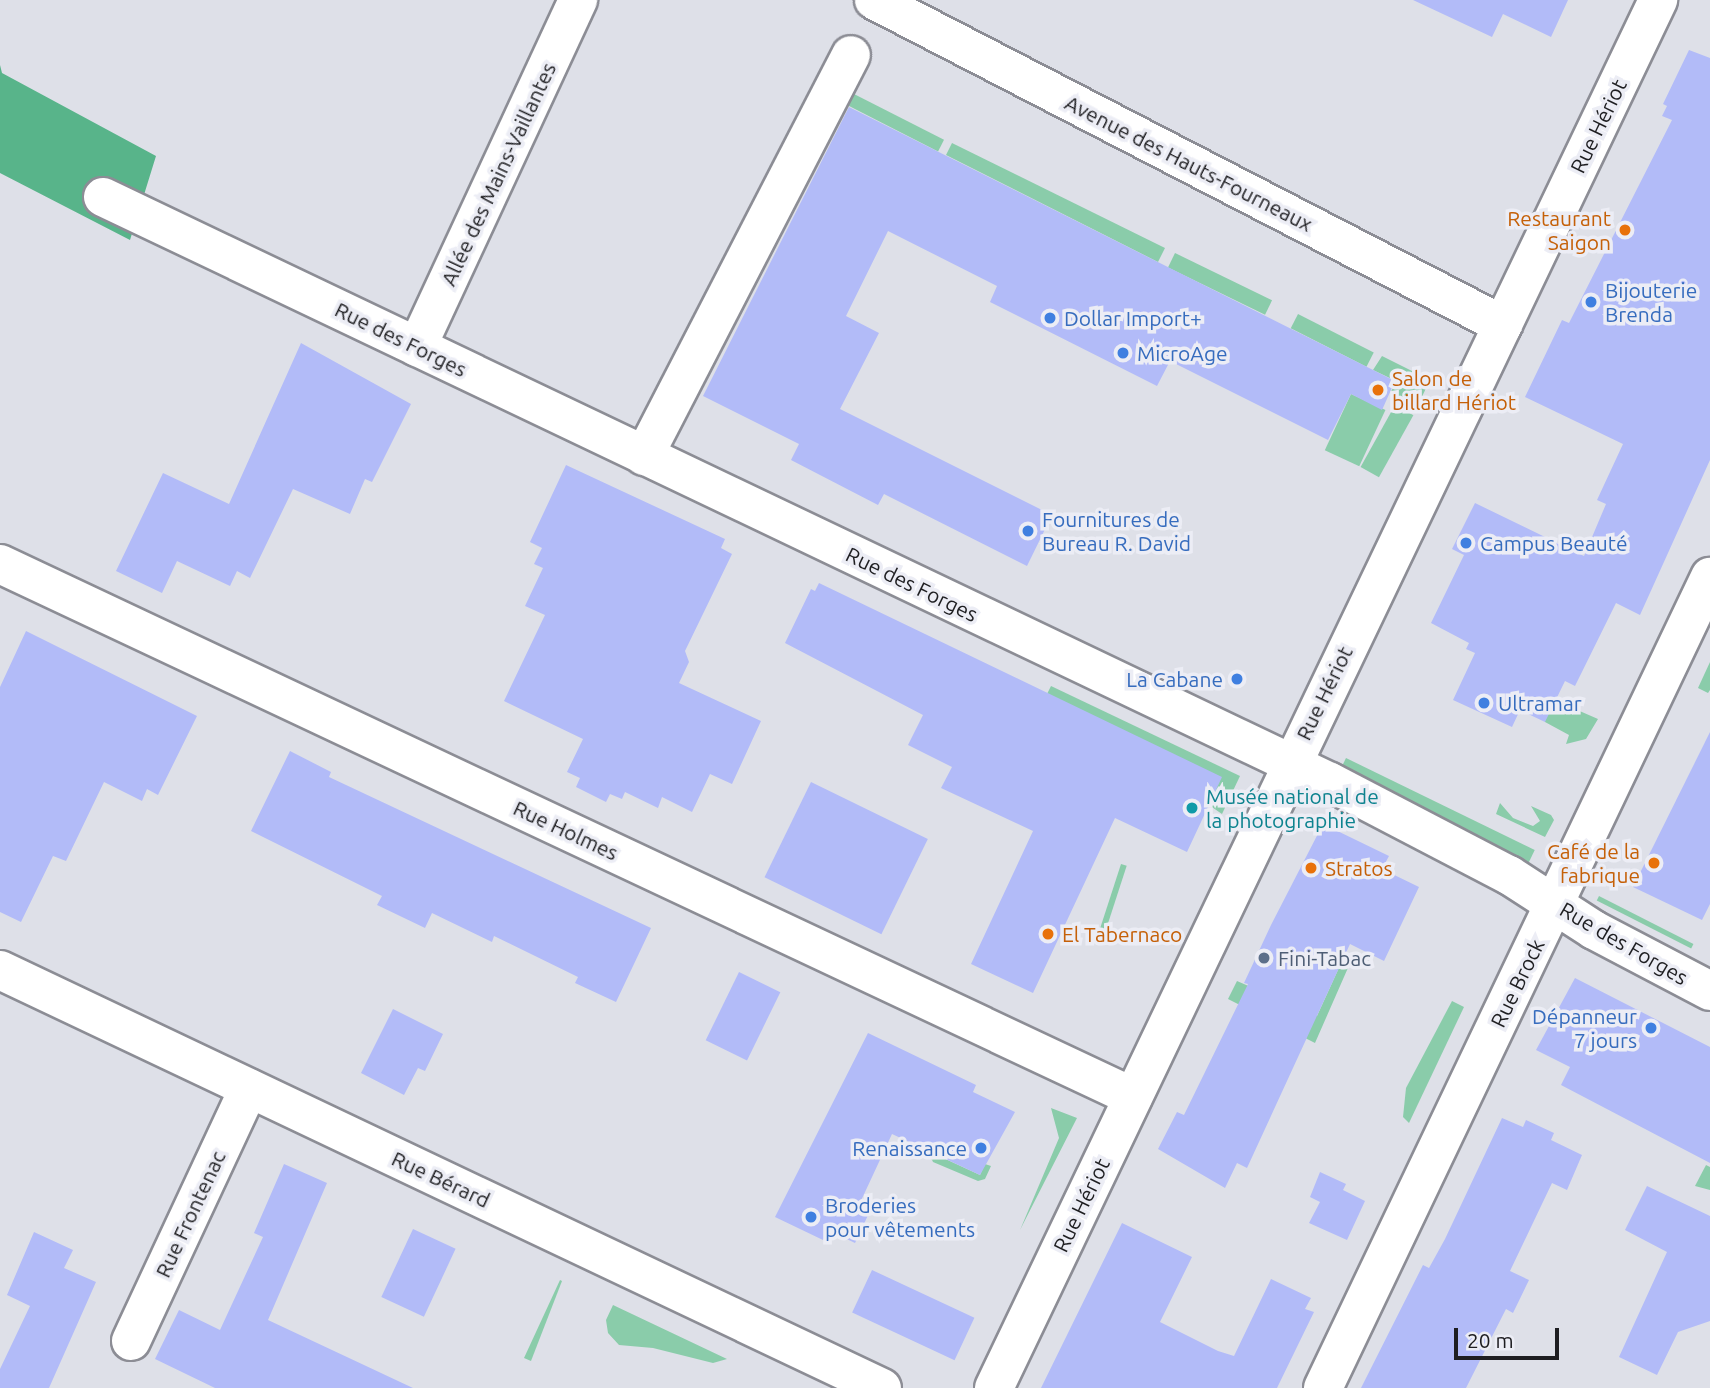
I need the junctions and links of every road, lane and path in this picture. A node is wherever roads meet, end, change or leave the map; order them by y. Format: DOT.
graph roads {
  1 [pos="578,0"];
  2 [pos="874,0"];
  3 [pos="1658,0"];
  4 [pos="851,55"];
  5 [pos="103,197"];
  6 [pos="1503,325"];
  7 [pos="417,347"];
  8 [pos="644,456"];
  9 [pos="0,564"];
  10 [pos="1710,577"];
  11 [pos="1290,764"];
  12 [pos="1555,903"];
  13 [pos="0,970"];
  14 [pos="1710,992"];
  15 [pos="249,1088"];
  16 [pos="1133,1097"];
  17 [pos="131,1340"];
  18 [pos="882,1388"];
  19 [pos="995,1388"];
  20 [pos="1323,1388"];
  1 -- 7 [label="street, Allée des Mains-Vaillantes"];
  2 -- 6 [label="street, Avenue des Hauts-Fourneaux"];
  3 -- 6 [label="street, Rue Hériot"];
  4 -- 8 [label="street"];
  5 -- 7 [label="street, Rue des Forges"];
  6 -- 11 [label="street, Rue Hériot"];
  7 -- 8 [label="street, Rue des Forges"];
  8 -- 11 [label="street, Rue des Forges"];
  9 -- 16 [label="street, Rue Holmes"];
  10 -- 12 [label="street, Rue Brock"];
  11 -- 12 [label="street, Rue des Forges"];
  11 -- 16 [label="street, Rue Hériot"];
  12 -- 14 [label="street, Rue des Forges"];
  12 -- 20 [label="street, Rue Brock"];
  13 -- 15 [label="street, Rue Bérard"];
  15 -- 17 [label="street, Rue Frontenac"];
  15 -- 18 [label="street, Rue Bérard"];
  16 -- 19 [label="street, Rue Hériot"];
}
